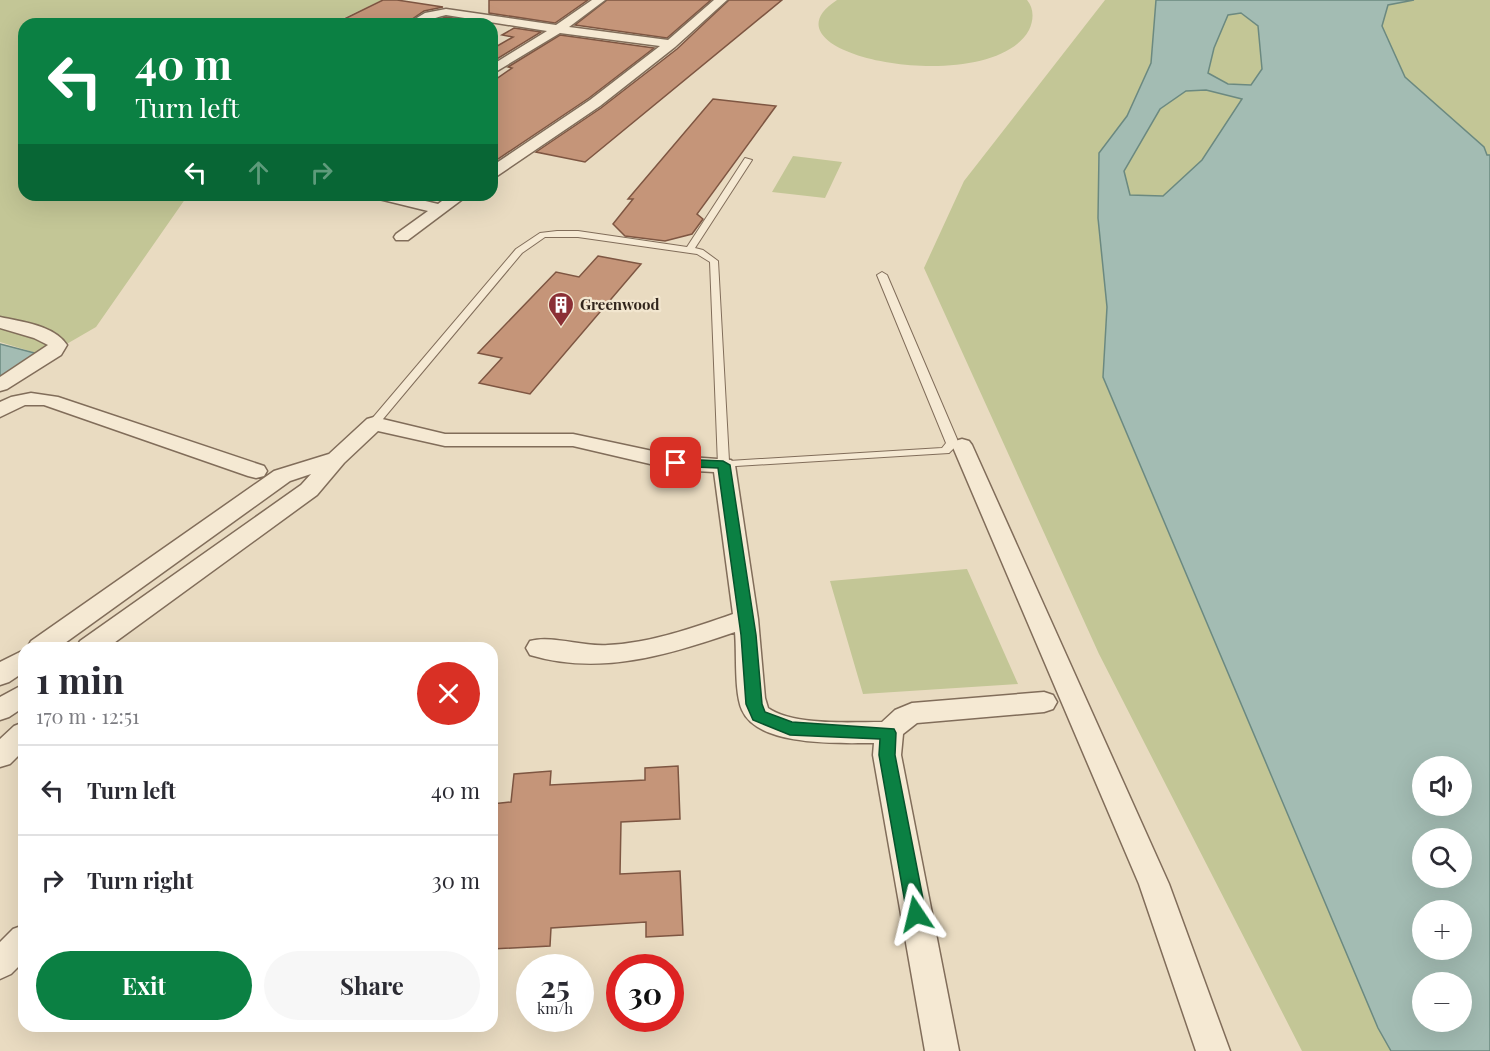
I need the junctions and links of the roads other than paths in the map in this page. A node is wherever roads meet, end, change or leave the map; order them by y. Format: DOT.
graph roads {
  1 [pos="599,0"];
  2 [pos="721,0"];
  3 [pos="477,5"];
  4 [pos="461,14"];
  5 [pos="426,18"];
  6 [pos="454,18"];
  7 [pos="487,18"];
  8 [pos="498,20"];
  9 [pos="558,29"];
  10 [pos="671,44"];
  11 [pos="498,66"];
  12 [pos="748,160"];
  13 [pos="498,169"];
  14 [pos="406,201"];
  15 [pos="451,201"];
  16 [pos="440,209"];
  17 [pos="402,237"];
  18 [pos="689,250"];
  19 [pos="882,275"];
  20 [pos="0,322"];
  21 [pos="0,385"];
  22 [pos="0,411"];
  23 [pos="374,423"];
  24 [pos="962,445"];
  25 [pos="337,458"];
  26 [pos="723,465"];
  27 [pos="256,471"];
  28 [pos="746,619"];
  29 [pos="48,642"];
  30 [pos="98,642"];
  31 [pos="539,648"];
  32 [pos="18,662"];
  33 [pos="0,675"];
  34 [pos="18,698"];
  35 [pos="1044,702"];
  36 [pos="0,710"];
  37 [pos="0,723"];
  38 [pos="18,730"];
  39 [pos="888,733"];
  40 [pos="18,738"];
  41 [pos="0,756"];
  42 [pos="18,945"];
  43 [pos="0,964"];
  44 [pos="942,1051"];
  45 [pos="1213,1051"];
  1 -- 9 [label="street"];
  2 -- 10 [label="street"];
  3 -- 4 [label="street"];
  4 -- 5 [label="street"];
  4 -- 6 [label="street"];
  4 -- 7 [label="street"];
  8 -- 9 [label="street"];
  9 -- 10 [label="street"];
  9 -- 11 [label="street"];
  10 -- 13 [label="street"];
  12 -- 18 [label="lane"];
  14 -- 16 [label="street"];
  15 -- 16 [label="street"];
  16 -- 17 [label="street"];
  18 -- 23 [label="lane"];
  18 -- 26 [label="lane"];
  19 -- 26 [label="lane"];
  20 -- 21 [label="street"];
  22 -- 27 [label="street"];
  23 -- 25 [label="street"];
  23 -- 26 [label="street"];
  24 -- 45 [label="street"];
  25 -- 29 [label="street"];
  25 -- 30 [label="street"];
  26 -- 28 [label="street"];
  28 -- 31 [label="street"];
  28 -- 39 [label="street"];
  32 -- 33 [label="street"];
  34 -- 36 [label="street"];
  35 -- 39 [label="street"];
  37 -- 38 [label="street"];
  39 -- 44 [label="street"];
  40 -- 41 [label="street"];
  42 -- 43 [label="street"];
}
